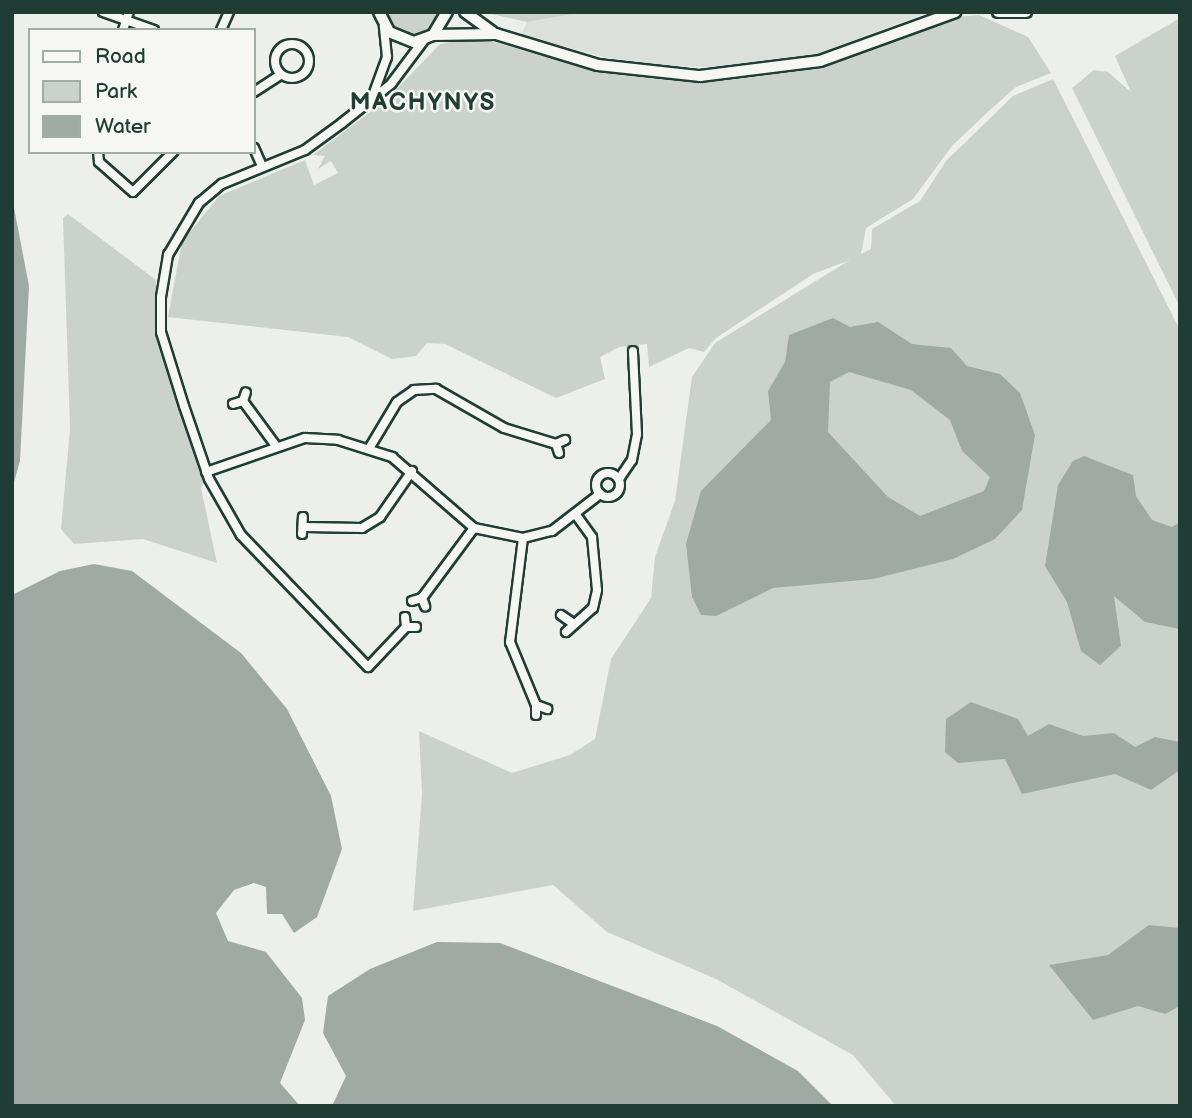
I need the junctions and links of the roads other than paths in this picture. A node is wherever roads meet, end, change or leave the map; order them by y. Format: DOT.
graph roads {
  1 [pos="103,12"];
  2 [pos="229,12"];
  3 [pos="447,12"];
  4 [pos="465,12"];
  5 [pos="955,12"];
  6 [pos="998,12"];
  7 [pos="1026,12"];
  8 [pos="942,13"];
  9 [pos="128,16"];
  10 [pos="379,17"];
  11 [pos="150,28"];
  12 [pos="222,28"];
  13 [pos="496,34"];
  14 [pos="429,38"];
  15 [pos="280,75"];
  16 [pos="256,91"];
  17 [pos="370,100"];
  18 [pos="256,152"];
  19 [pos="98,154"];
  20 [pos="171,154"];
  21 [pos="262,166"];
  22 [pos="633,352"];
  23 [pos="246,392"];
  24 [pos="243,401"];
  25 [pos="233,404"];
  26 [pos="565,440"];
  27 [pos="556,444"];
  28 [pos="276,446"];
  29 [pos="370,447"];
  30 [pos="559,453"];
  31 [pos="412,471"];
  32 [pos="206,472"];
  33 [pos="619,478"];
  34 [pos="600,494"];
  35 [pos="577,516"];
  36 [pos="303,517"];
  37 [pos="474,528"];
  38 [pos="523,538"];
  39 [pos="412,601"];
  40 [pos="561,615"];
  41 [pos="405,617"];
  42 [pos="571,622"];
  43 [pos="566,632"];
  44 [pos="536,705"];
  45 [pos="547,709"];
  46 [pos="536,715"];
  1 -- 9 [label="street"];
  2 -- 12 [label="street"];
  3 -- 14 [label="main road"];
  4 -- 13 [label="main road"];
  5 -- 8 [label="main road"];
  6 -- 7 [label="main road"];
  8 -- 13 [label="main road"];
  9 -- 11 [label="street"];
  10 -- 14 [label="main road"];
  10 -- 17 [label="street"];
  13 -- 14 [label="main road"];
  14 -- 17 [label="street"];
  15 -- 15 [label="street"];
  15 -- 16 [label="street"];
  17 -- 21 [label="street"];
  18 -- 21 [label="street"];
  19 -- 20 [label="street"];
  21 -- 32 [label="street"];
  22 -- 33 [label="street"];
  23 -- 24 [label="street"];
  24 -- 25 [label="street"];
  24 -- 28 [label="street"];
  26 -- 27 [label="street"];
  27 -- 29 [label="street"];
  27 -- 30 [label="street"];
  28 -- 29 [label="street"];
  28 -- 32 [label="street"];
  29 -- 31 [label="street"];
  31 -- 36 [label="street"];
  31 -- 37 [label="street"];
  32 -- 41 [label="street"];
  33 -- 34 [label="street"];
  33 -- 34 [label="street"];
  34 -- 35 [label="street"];
  35 -- 38 [label="street"];
  35 -- 42 [label="street"];
  37 -- 38 [label="street"];
  37 -- 39 [label="street"];
  38 -- 44 [label="street"];
  40 -- 42 [label="street"];
  42 -- 43 [label="street"];
  44 -- 45 [label="street"];
  44 -- 46 [label="street"];
}
